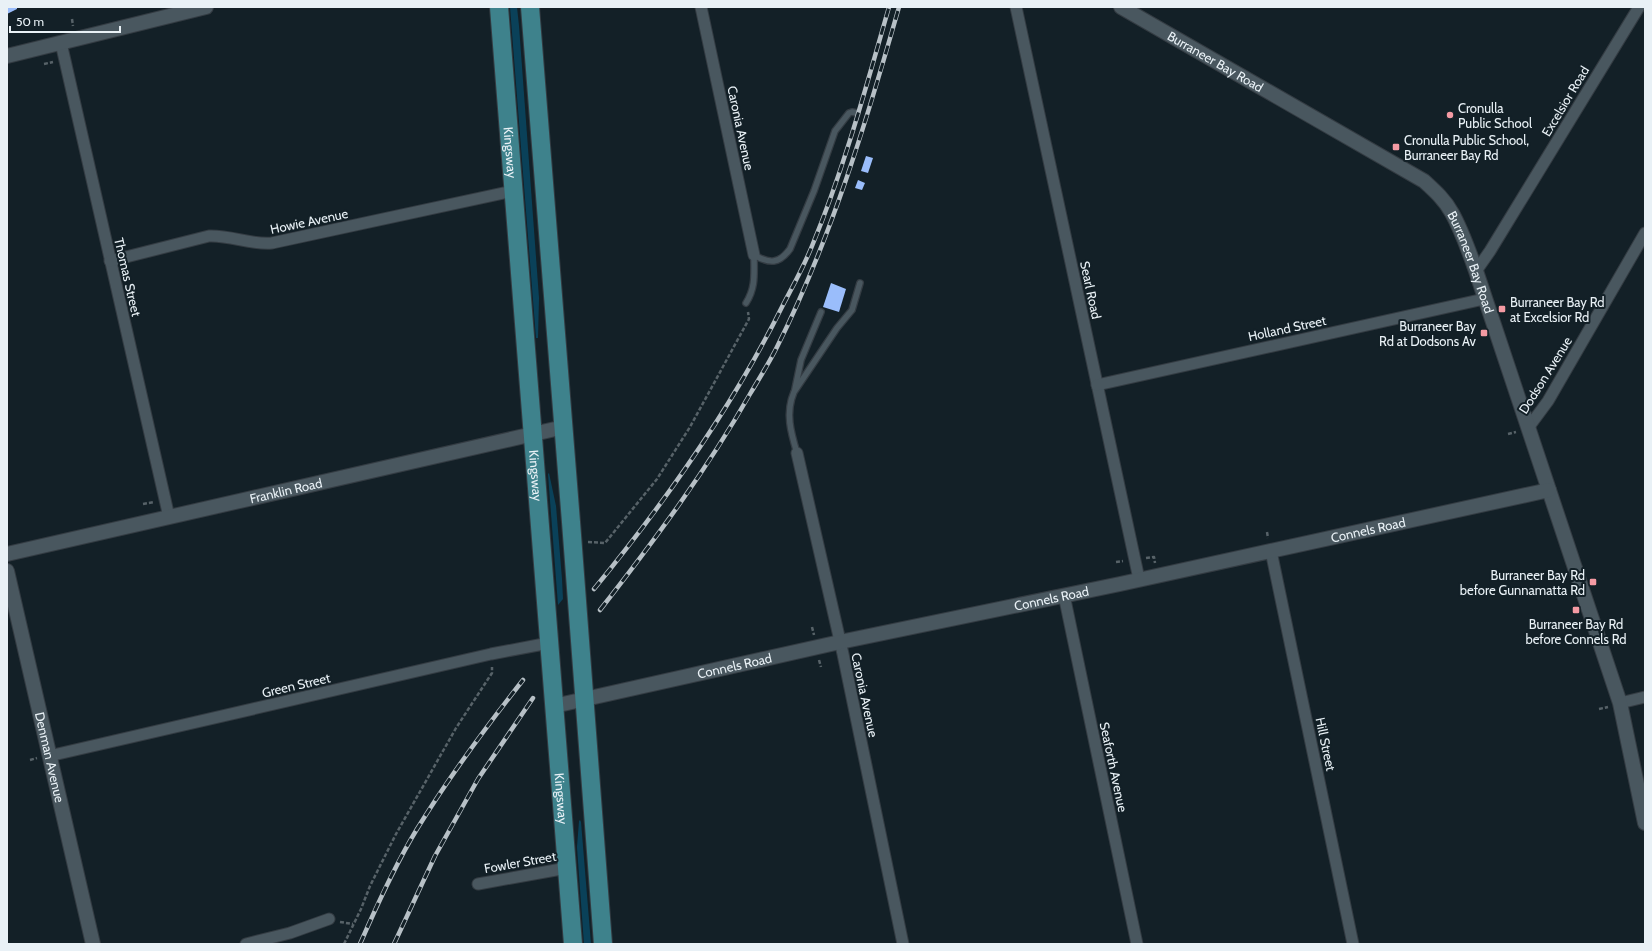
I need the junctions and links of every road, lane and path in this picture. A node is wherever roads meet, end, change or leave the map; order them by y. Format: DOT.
graph roads {
  1 [pos="206,7"];
  2 [pos="499,7"];
  3 [pos="530,7"];
  4 [pos="701,7"];
  5 [pos="1016,7"];
  6 [pos="1122,7"];
  7 [pos="1639,7"];
  8 [pos="61,42"];
  9 [pos="7,56"];
  10 [pos="857,113"];
  11 [pos="514,191"];
  12 [pos="1645,233"];
  13 [pos="754,255"];
  14 [pos="110,261"];
  15 [pos="1476,271"];
  16 [pos="860,283"];
  17 [pos="1484,299"];
  18 [pos="746,304"];
  19 [pos="821,312"];
  20 [pos="1097,384"];
  21 [pos="794,392"];
  22 [pos="564,427"];
  23 [pos="1528,428"];
  24 [pos="533,434"];
  25 [pos="797,453"];
  26 [pos="1549,490"];
  27 [pos="169,517"];
  28 [pos="588,542"];
  29 [pos="1271,550"];
  30 [pos="7,554"];
  31 [pos="7,571"];
  32 [pos="1139,579"];
  33 [pos="1064,595"];
  34 [pos="840,642"];
  35 [pos="549,643"];
  36 [pos="491,654"];
  37 [pos="1645,697"];
  38 [pos="585,698"];
  39 [pos="1620,703"];
  40 [pos="554,706"];
  41 [pos="48,756"];
  42 [pos="1645,823"];
  43 [pos="567,868"];
  44 [pos="478,884"];
  45 [pos="329,920"];
  46 [pos="93,944"];
  47 [pos="246,944"];
  48 [pos="344,944"];
  49 [pos="573,944"];
  50 [pos="603,944"];
  51 [pos="903,944"];
  52 [pos="1137,944"];
  53 [pos="1353,944"];
  1 -- 8 [label="street"];
  2 -- 11 [label="main road, Kingsway"];
  3 -- 22 [label="main road"];
  4 -- 13 [label="street, Caronia Avenue"];
  5 -- 20 [label="street, Searl Road"];
  6 -- 15 [label="street, Burraneer Bay Road"];
  7 -- 15 [label="street, Excelsior Road"];
  8 -- 9 [label="street"];
  8 -- 14 [label="street, Thomas Street"];
  10 -- 13 [label="lane"];
  11 -- 14 [label="street, Howie Avenue"];
  11 -- 24 [label="main road, Kingsway"];
  12 -- 23 [label="street, Dodson Avenue"];
  13 -- 18 [label="lane"];
  14 -- 27 [label="street, Thomas Street"];
  15 -- 17 [label="street, Burraneer Bay Road"];
  16 -- 21 [label="lane"];
  17 -- 20 [label="street, Holland Street"];
  17 -- 23 [label="street, Burraneer Bay Road"];
  18 -- 28 [label="path"];
  19 -- 21 [label="lane"];
  20 -- 32 [label="street, Searl Road"];
  21 -- 25 [label="lane"];
  22 -- 24 [label="street, Franklin Road"];
  22 -- 38 [label="main road"];
  23 -- 26 [label="street, Burraneer Bay Road"];
  24 -- 27 [label="street, Franklin Road"];
  24 -- 35 [label="main road, Kingsway"];
  25 -- 34 [label="street, Caronia Avenue"];
  26 -- 29 [label="street, Connels Road"];
  26 -- 39 [label="street, Burraneer Bay Road"];
  27 -- 30 [label="street, Franklin Road"];
  29 -- 32 [label="street, Connels Road"];
  29 -- 53 [label="street, Hill Street"];
  31 -- 41 [label="street, Denman Avenue"];
  32 -- 33 [label="street, Connels Road"];
  33 -- 34 [label="street, Connels Road"];
  33 -- 52 [label="street, Seaforth Avenue"];
  34 -- 38 [label="street, Connels Road"];
  34 -- 51 [label="street, Caronia Avenue"];
  35 -- 36 [label="street, Green Street"];
  35 -- 40 [label="main road, Kingsway"];
  36 -- 41 [label="street, Green Street"];
  36 -- 48 [label="path"];
  37 -- 39 [label="street"];
  38 -- 40 [label="street, Connels Road"];
  38 -- 50 [label="main road"];
  39 -- 42 [label="street, Burraneer Bay Road"];
  40 -- 43 [label="main road, Kingsway"];
  41 -- 46 [label="street, Denman Avenue"];
  43 -- 44 [label="street, Fowler Street"];
  43 -- 49 [label="main road, Kingsway"];
  45 -- 47 [label="street"];
}
